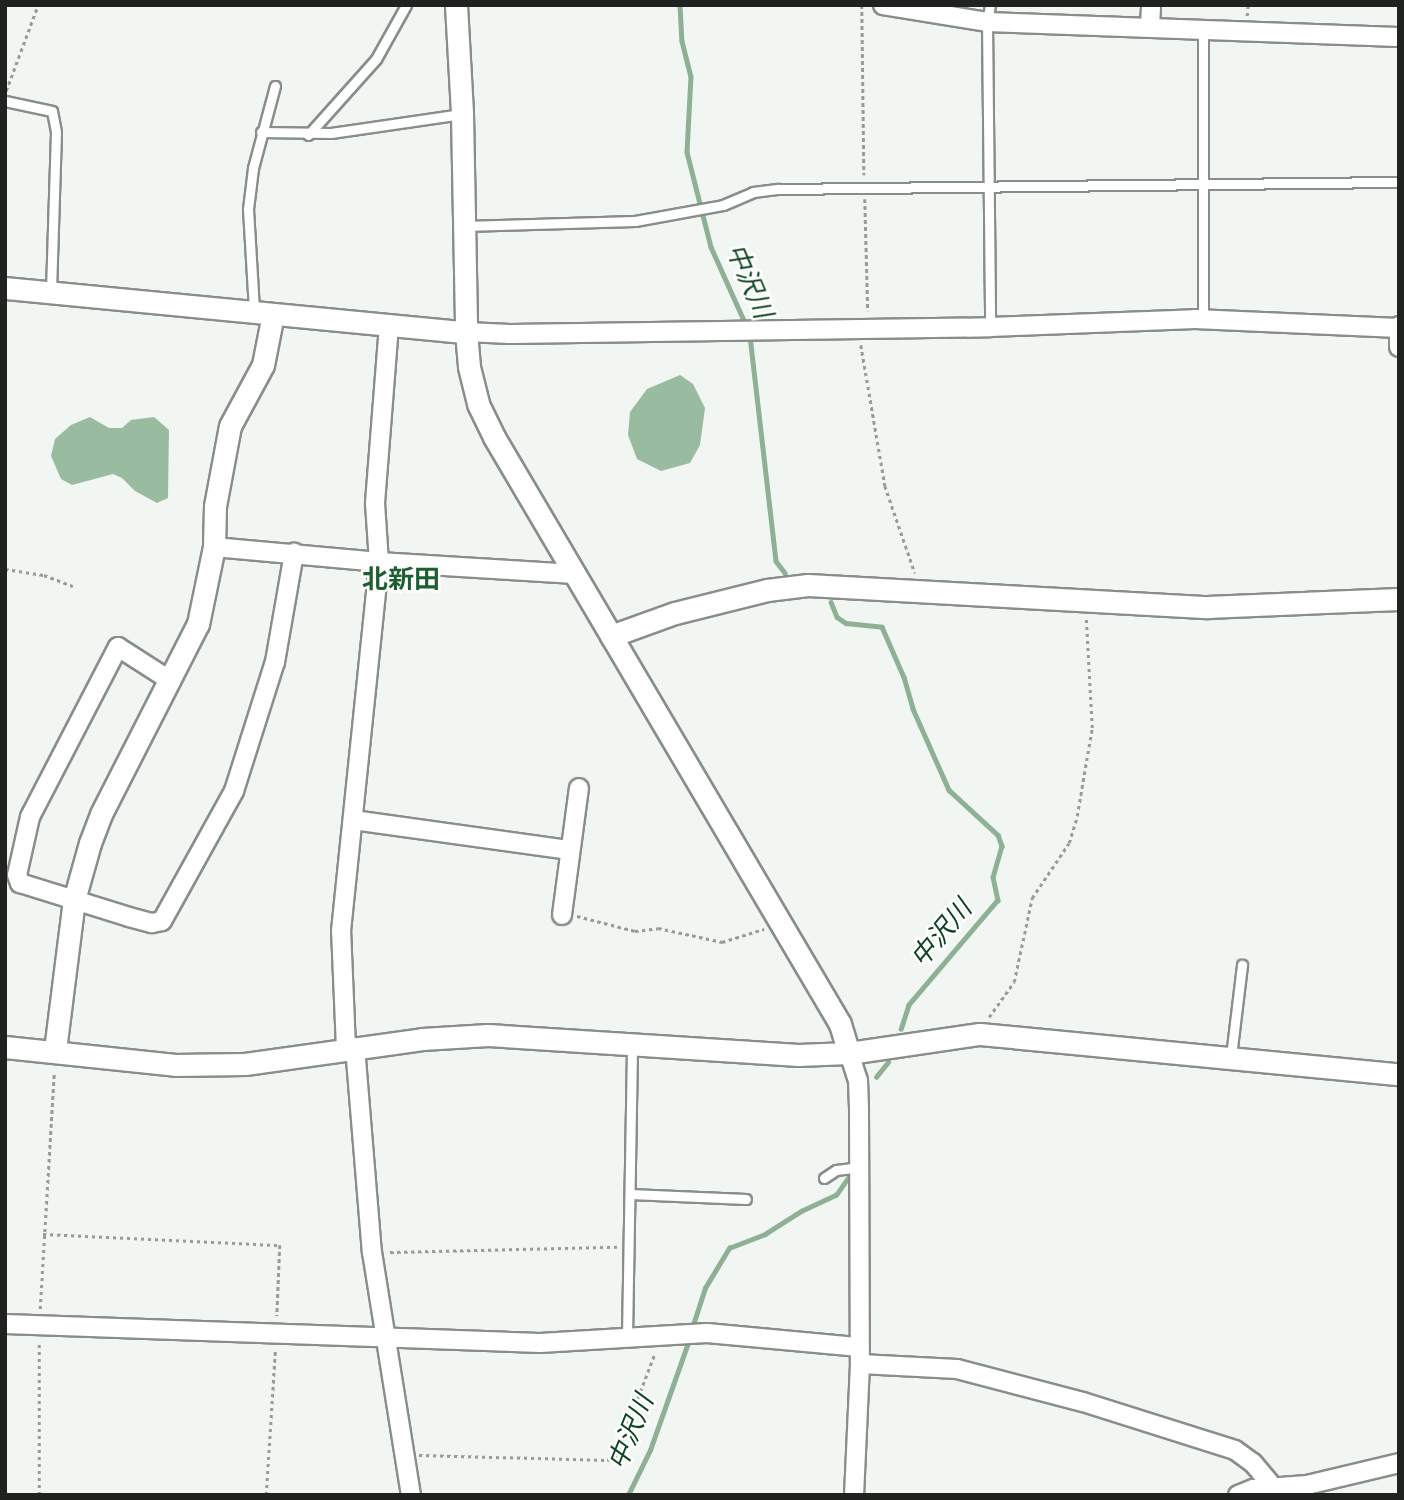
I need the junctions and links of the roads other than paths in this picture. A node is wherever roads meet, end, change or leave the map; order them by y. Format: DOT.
graph roads {
  1 [pos="406,5"];
  2 [pos="456,5"];
  3 [pos="883,5"];
  4 [pos="1151,5"];
  5 [pos="988,13"];
  6 [pos="1150,26"];
  7 [pos="1203,29"];
  8 [pos="1399,37"];
  9 [pos="275,86"];
  10 [pos="5,101"];
  11 [pos="462,114"];
  12 [pos="261,132"];
  13 [pos="308,135"];
  14 [pos="1399,182"];
  15 [pos="988,184"];
  16 [pos="1202,184"];
  17 [pos="464,226"];
  18 [pos="5,288"];
  19 [pos="51,292"];
  20 [pos="263,313"];
  21 [pos="1203,319"];
  22 [pos="390,325"];
  23 [pos="990,327"];
  24 [pos="1399,327"];
  25 [pos="466,331"];
  26 [pos="1399,347"];
  27 [pos="214,547"];
  28 [pos="294,553"];
  29 [pos="379,562"];
  30 [pos="575,574"];
  31 [pos="1399,599"];
  32 [pos="611,636"];
  33 [pos="171,681"];
  34 [pos="579,788"];
  35 [pos="353,820"];
  36 [pos="570,850"];
  37 [pos="74,900"];
  38 [pos="562,915"];
  39 [pos="1242,965"];
  40 [pos="632,1043"];
  41 [pos="5,1047"];
  42 [pos="350,1048"];
  43 [pos="55,1050"];
  44 [pos="849,1054"];
  45 [pos="1231,1056"];
  46 [pos="1399,1073"];
  47 [pos="859,1167"];
  48 [pos="824,1178"];
  49 [pos="630,1194"];
  50 [pos="746,1199"];
  51 [pos="5,1324"];
  52 [pos="627,1336"];
  53 [pos="386,1339"];
  54 [pos="860,1355"];
  55 [pos="1399,1463"];
  56 [pos="1273,1487"];
  57 [pos="411,1495"];
  58 [pos="855,1495"];
  59 [pos="1238,1495"];
  1 -- 13 [label="lane"];
  2 -- 11 [label="street"];
  3 -- 5 [label="street"];
  4 -- 6 [label="street"];
  5 -- 6 [label="street"];
  5 -- 15 [label="lane"];
  6 -- 7 [label="street"];
  7 -- 8 [label="street"];
  7 -- 16 [label="lane"];
  9 -- 12 [label="lane"];
  10 -- 19 [label="lane"];
  11 -- 13 [label="lane"];
  11 -- 17 [label="street"];
  12 -- 13 [label="lane"];
  12 -- 20 [label="lane"];
  14 -- 16 [label="lane"];
  15 -- 16 [label="lane"];
  15 -- 17 [label="lane"];
  15 -- 23 [label="lane"];
  16 -- 21 [label="lane"];
  17 -- 25 [label="street"];
  18 -- 19 [label="street"];
  19 -- 20 [label="street"];
  20 -- 22 [label="street"];
  20 -- 27 [label="street"];
  21 -- 23 [label="street"];
  21 -- 24 [label="street"];
  22 -- 25 [label="street"];
  22 -- 29 [label="street"];
  23 -- 25 [label="street"];
  24 -- 26 [label="street"];
  25 -- 30 [label="street"];
  27 -- 28 [label="street"];
  27 -- 33 [label="street"];
  28 -- 29 [label="street"];
  28 -- 37 [label="street"];
  29 -- 30 [label="street"];
  29 -- 35 [label="street"];
  30 -- 32 [label="street"];
  31 -- 32 [label="street"];
  32 -- 44 [label="street"];
  33 -- 37 [label="street"];
  33 -- 37 [label="street"];
  34 -- 36 [label="street"];
  35 -- 36 [label="street"];
  35 -- 42 [label="street"];
  36 -- 38 [label="street"];
  37 -- 43 [label="street"];
  39 -- 45 [label="lane"];
  40 -- 42 [label="street"];
  40 -- 44 [label="street"];
  40 -- 49 [label="lane"];
  41 -- 43 [label="street"];
  42 -- 43 [label="street"];
  42 -- 53 [label="street"];
  44 -- 45 [label="street"];
  44 -- 47 [label="street"];
  45 -- 46 [label="street"];
  47 -- 48 [label="lane"];
  47 -- 54 [label="street"];
  49 -- 50 [label="lane"];
  49 -- 52 [label="lane"];
  51 -- 53 [label="street"];
  52 -- 53 [label="street"];
  52 -- 54 [label="street"];
  53 -- 57 [label="street"];
  54 -- 56 [label="street"];
  54 -- 58 [label="street"];
  55 -- 56 [label="street"];
  56 -- 59 [label="street"];
}
